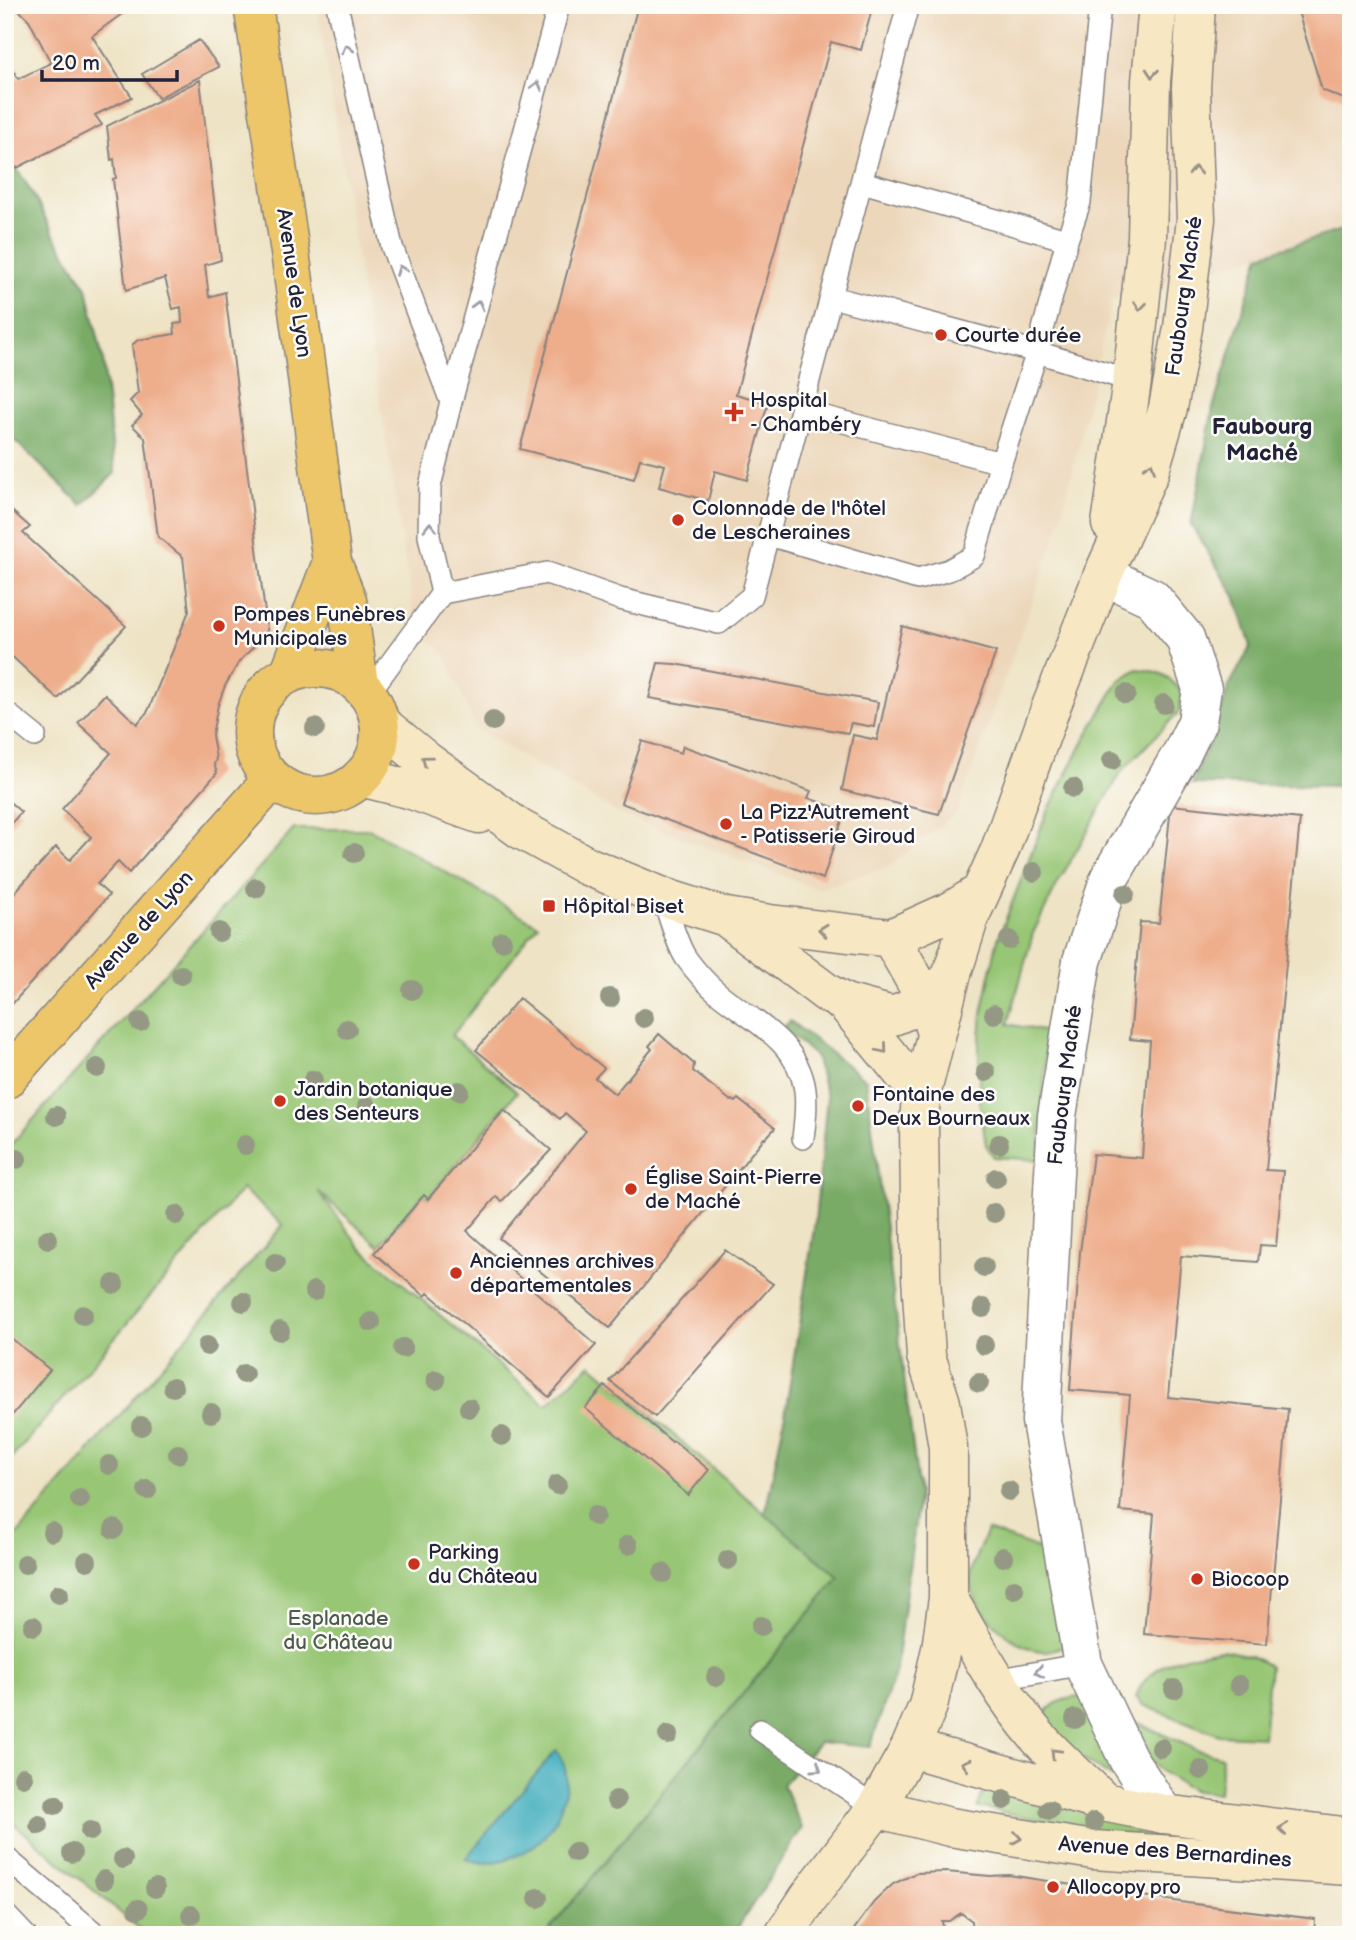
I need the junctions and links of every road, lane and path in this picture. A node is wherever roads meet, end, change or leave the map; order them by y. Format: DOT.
graph roads {
  1 [pos="253,5"];
  2 [pos="337,5"];
  3 [pos="559,5"];
  4 [pos="908,5"];
  5 [pos="1100,5"];
  6 [pos="1158,5"];
  7 [pos="1196,5"];
  8 [pos="862,181"];
  9 [pos="1067,240"];
  10 [pos="832,297"];
  11 [pos="1037,352"];
  12 [pos="1132,381"];
  13 [pos="451,402"];
  14 [pos="802,411"];
  15 [pos="1001,463"];
  16 [pos="769,535"];
  17 [pos="332,562"];
  18 [pos="1103,575"];
  19 [pos="442,593"];
  20 [pos="289,674"];
  21 [pos="369,700"];
  22 [pos="5,712"];
  23 [pos="35,736"];
  24 [pos="361,777"];
  25 [pos="273,779"];
  26 [pos="520,829"];
  27 [pos="978,894"];
  28 [pos="663,897"];
  29 [pos="726,916"];
  30 [pos="891,938"];
  31 [pos="939,990"];
  32 [pos="845,1003"];
  33 [pos="5,1080"];
  34 [pos="921,1095"];
  35 [pos="803,1138"];
  36 [pos="948,1598"];
  37 [pos="1083,1664"];
  38 [pos="996,1680"];
  39 [pos="760,1730"];
  40 [pos="910,1748"];
  41 [pos="1103,1801"];
  42 [pos="876,1808"];
  43 [pos="1164,1814"];
  44 [pos="1351,1837"];
  45 [pos="5,1857"];
  46 [pos="1351,1866"];
  47 [pos="5,1914"];
  48 [pos="83,1930"];
  49 [pos="25,1935"];
  50 [pos="784,1935"];
  1 -- 17 [label="main road, Avenue de Lyon"];
  13 -- 2 [label="lane, one-way"];
  13 -- 3 [label="lane, one-way"];
  4 -- 8 [label="lane"];
  5 -- 9 [label="lane"];
  6 -- 12 [label="main road, Faubourg Maché, one-way"];
  18 -- 7 [label="main road, Faubourg Maché, one-way"];
  8 -- 9 [label="lane"];
  8 -- 10 [label="lane"];
  9 -- 11 [label="lane"];
  10 -- 11 [label="lane"];
  10 -- 14 [label="lane"];
  11 -- 12 [label="lane"];
  11 -- 15 [label="lane"];
  12 -- 18 [label="main road, Faubourg Maché"];
  19 -- 13 [label="lane, one-way"];
  14 -- 15 [label="lane"];
  14 -- 16 [label="lane"];
  15 -- 16 [label="lane"];
  16 -- 19 [label="lane"];
  17 -- 20 [label="main road, Avenue de Lyon"];
  17 -- 21 [label="main road, Avenue de Lyon"];
  18 -- 27 [label="main road, Faubourg Maché"];
  18 -- 37 [label="street, Faubourg Maché"];
  19 -- 21 [label="lane"];
  20 -- 21 [label="main road"];
  20 -- 25 [label="main road"];
  21 -- 24 [label="main road"];
  26 -- 21 [label="main road, one-way"];
  22 -- 23 [label="lane"];
  24 -- 25 [label="main road"];
  24 -- 26 [label="main road"];
  25 -- 33 [label="main road, Avenue de Lyon"];
  26 -- 28 [label="main road"];
  27 -- 30 [label="main road"];
  27 -- 31 [label="main road, Faubourg Maché"];
  28 -- 29 [label="main road"];
  28 -- 35 [label="lane"];
  30 -- 29 [label="main road, one-way"];
  29 -- 32 [label="main road"];
  30 -- 31 [label="main road"];
  31 -- 32 [label="main road"];
  31 -- 34 [label="main road"];
  32 -- 34 [label="main road, one-way"];
  34 -- 36 [label="main road"];
  36 -- 38 [label="main road"];
  36 -- 40 [label="main road"];
  37 -- 38 [label="lane, one-way"];
  37 -- 43 [label="street, Faubourg Maché"];
  41 -- 38 [label="main road, one-way"];
  39 -- 42 [label="lane, one-way"];
  41 -- 40 [label="main road, Avenue des Bernardines, one-way"];
  40 -- 42 [label="main road"];
  41 -- 43 [label="main road, Avenue des Bernardines"];
  42 -- 46 [label="main road, Avenue des Bernardines, one-way"];
  42 -- 50 [label="main road"];
  44 -- 43 [label="main road, Avenue des Bernardines, one-way"];
  45 -- 48 [label="lane"];
  47 -- 49 [label="lane"];
}
